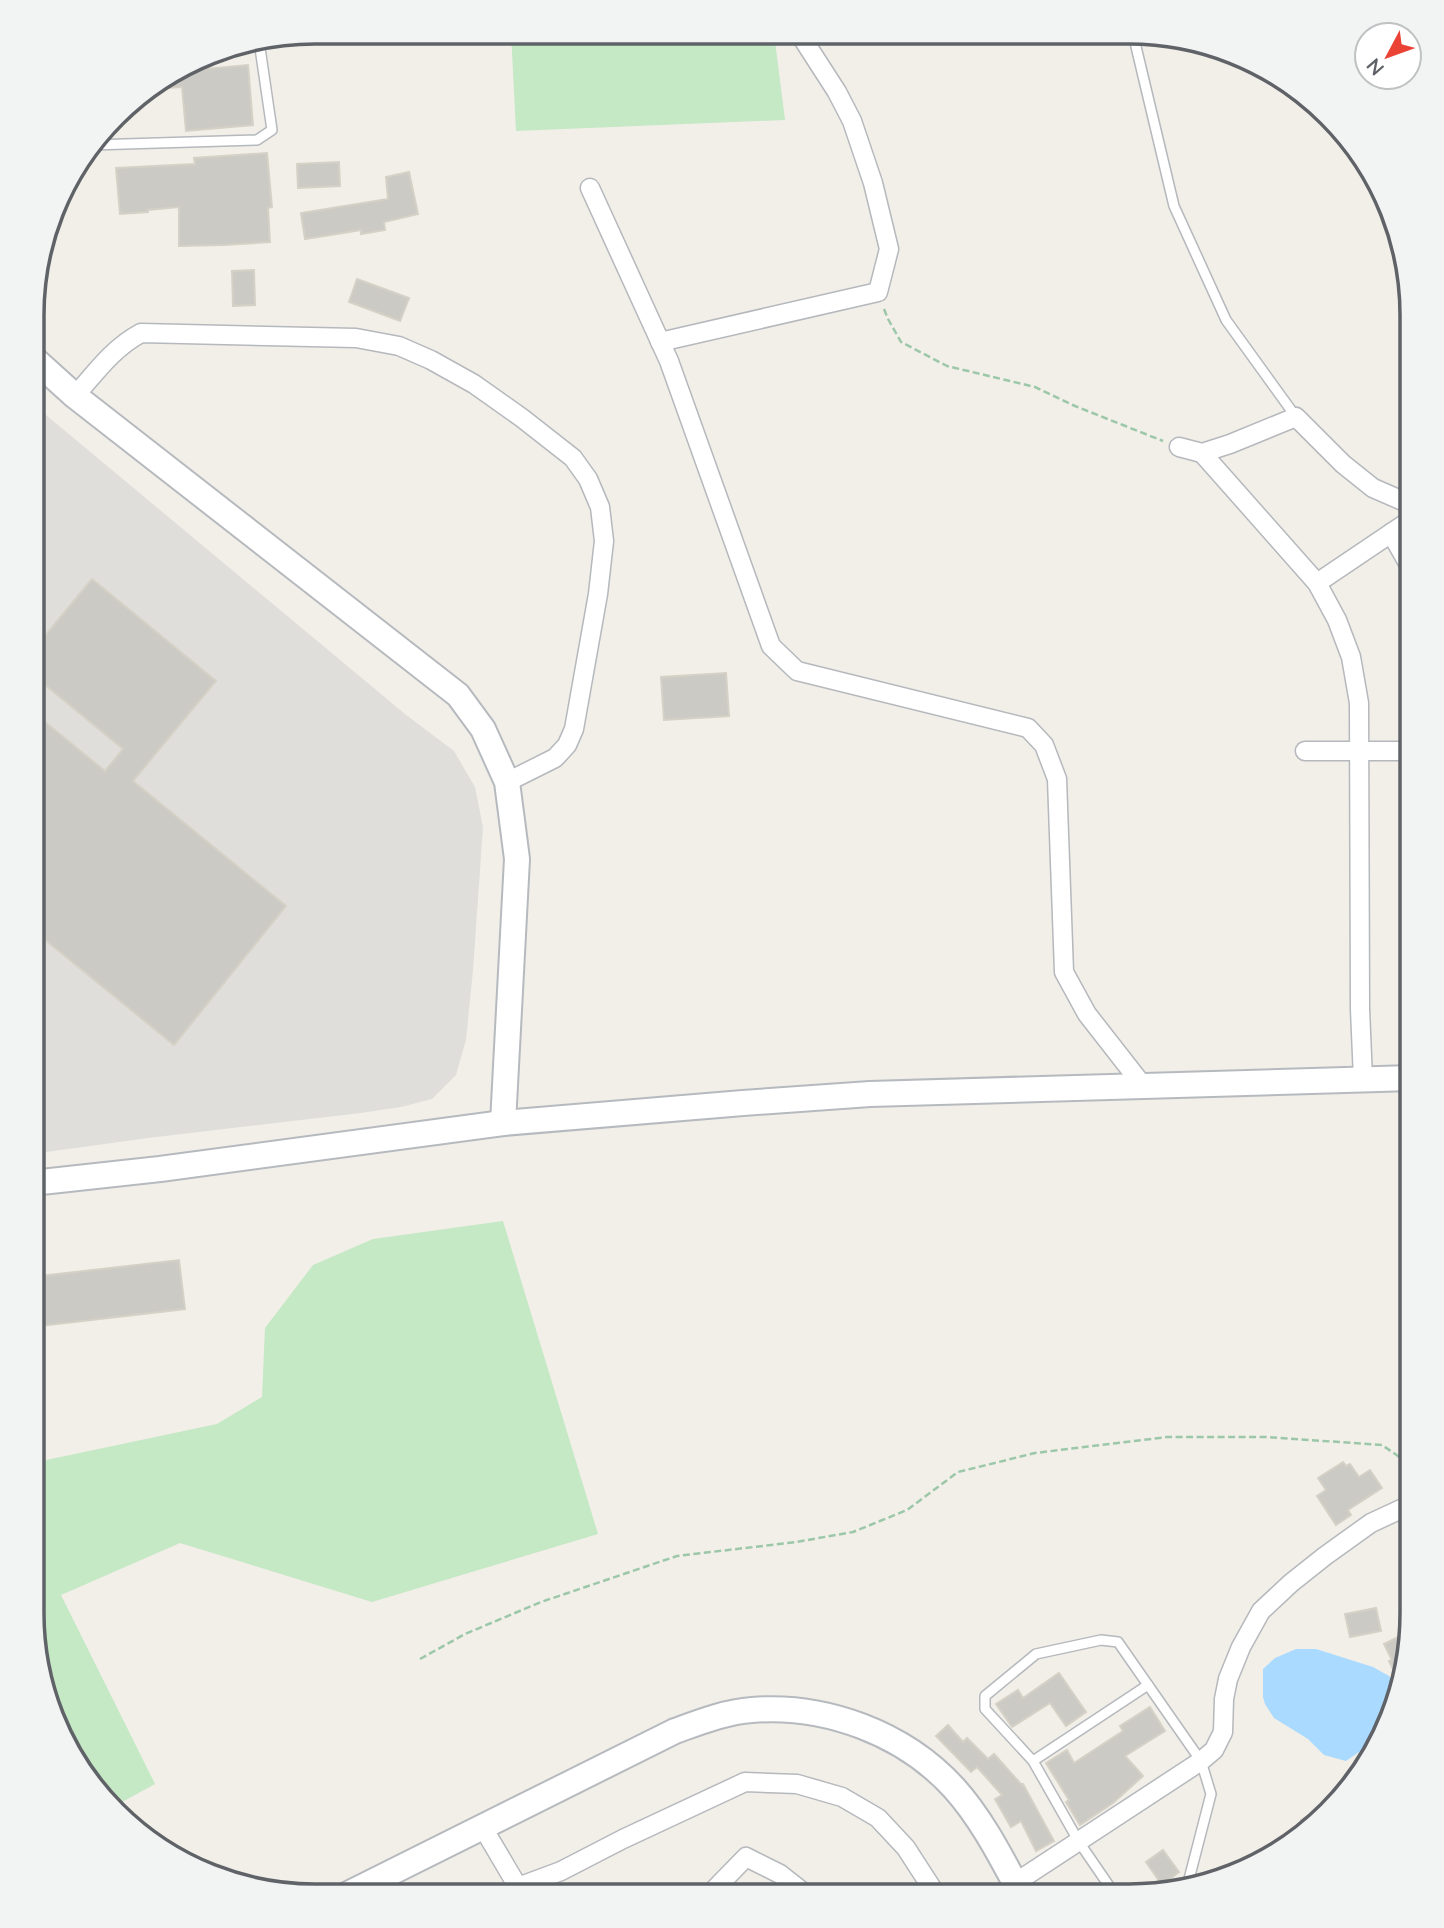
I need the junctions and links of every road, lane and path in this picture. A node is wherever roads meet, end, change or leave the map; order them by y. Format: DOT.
graph roads {
  1 [pos="806,44"];
  2 [pos="1135,44"];
  3 [pos="260,49"];
  4 [pos="104,145"];
  5 [pos="590,188"];
  6 [pos="878,292"];
  7 [pos="660,342"];
  8 [pos="44,368"];
  9 [pos="75,396"];
  10 [pos="1296,417"];
  11 [pos="1179,447"];
  12 [pos="1202,453"];
  13 [pos="1400,500"];
  14 [pos="1400,527"];
  15 [pos="1391,533"];
  16 [pos="1400,549"];
  17 [pos="1317,583"];
  18 [pos="1359,750"];
  19 [pos="1305,751"];
  20 [pos="1400,751"];
  21 [pos="508,782"];
  22 [pos="1400,1078"];
  23 [pos="1363,1079"];
  24 [pos="1144,1087"];
  25 [pos="503,1123"];
  26 [pos="44,1181"];
  27 [pos="1400,1459"];
  28 [pos="1400,1510"];
  29 [pos="420,1659"];
  30 [pos="1148,1685"];
  31 [pos="1033,1761"];
  32 [pos="1201,1761"];
  33 [pos="482,1826"];
  34 [pos="1079,1842"];
  35 [pos="1190,1877"];
  36 [pos="368,1884"];
  37 [pos="516,1884"];
  38 [pos="534,1884"];
  39 [pos="720,1884"];
  40 [pos="793,1884"];
  41 [pos="929,1884"];
  42 [pos="1015,1884"];
  43 [pos="1026,1884"];
  44 [pos="1108,1884"];
  1 -- 6 [label="street"];
  2 -- 10 [label="lane"];
  3 -- 4 [label="lane"];
  5 -- 7 [label="street"];
  6 -- 7 [label="street"];
  6 -- 11 [label="path"];
  7 -- 24 [label="street"];
  8 -- 9 [label="street"];
  9 -- 21 [label="street"];
  9 -- 21 [label="street"];
  10 -- 12 [label="street"];
  10 -- 13 [label="street"];
  11 -- 12 [label="street"];
  12 -- 17 [label="street"];
  14 -- 15 [label="street"];
  15 -- 16 [label="street"];
  15 -- 17 [label="street"];
  17 -- 18 [label="street"];
  18 -- 19 [label="street"];
  18 -- 20 [label="street"];
  18 -- 23 [label="street"];
  21 -- 25 [label="street"];
  22 -- 23 [label="street"];
  23 -- 24 [label="street"];
  24 -- 25 [label="street"];
  25 -- 26 [label="street"];
  27 -- 29 [label="path"];
  28 -- 32 [label="street"];
  30 -- 31 [label="lane"];
  30 -- 31 [label="lane"];
  30 -- 32 [label="lane"];
  31 -- 34 [label="lane"];
  32 -- 34 [label="street"];
  32 -- 35 [label="lane"];
  33 -- 36 [label="street"];
  33 -- 37 [label="street"];
  33 -- 42 [label="street"];
  34 -- 43 [label="street"];
  34 -- 44 [label="lane"];
  38 -- 41 [label="street"];
  39 -- 40 [label="street"];
}
